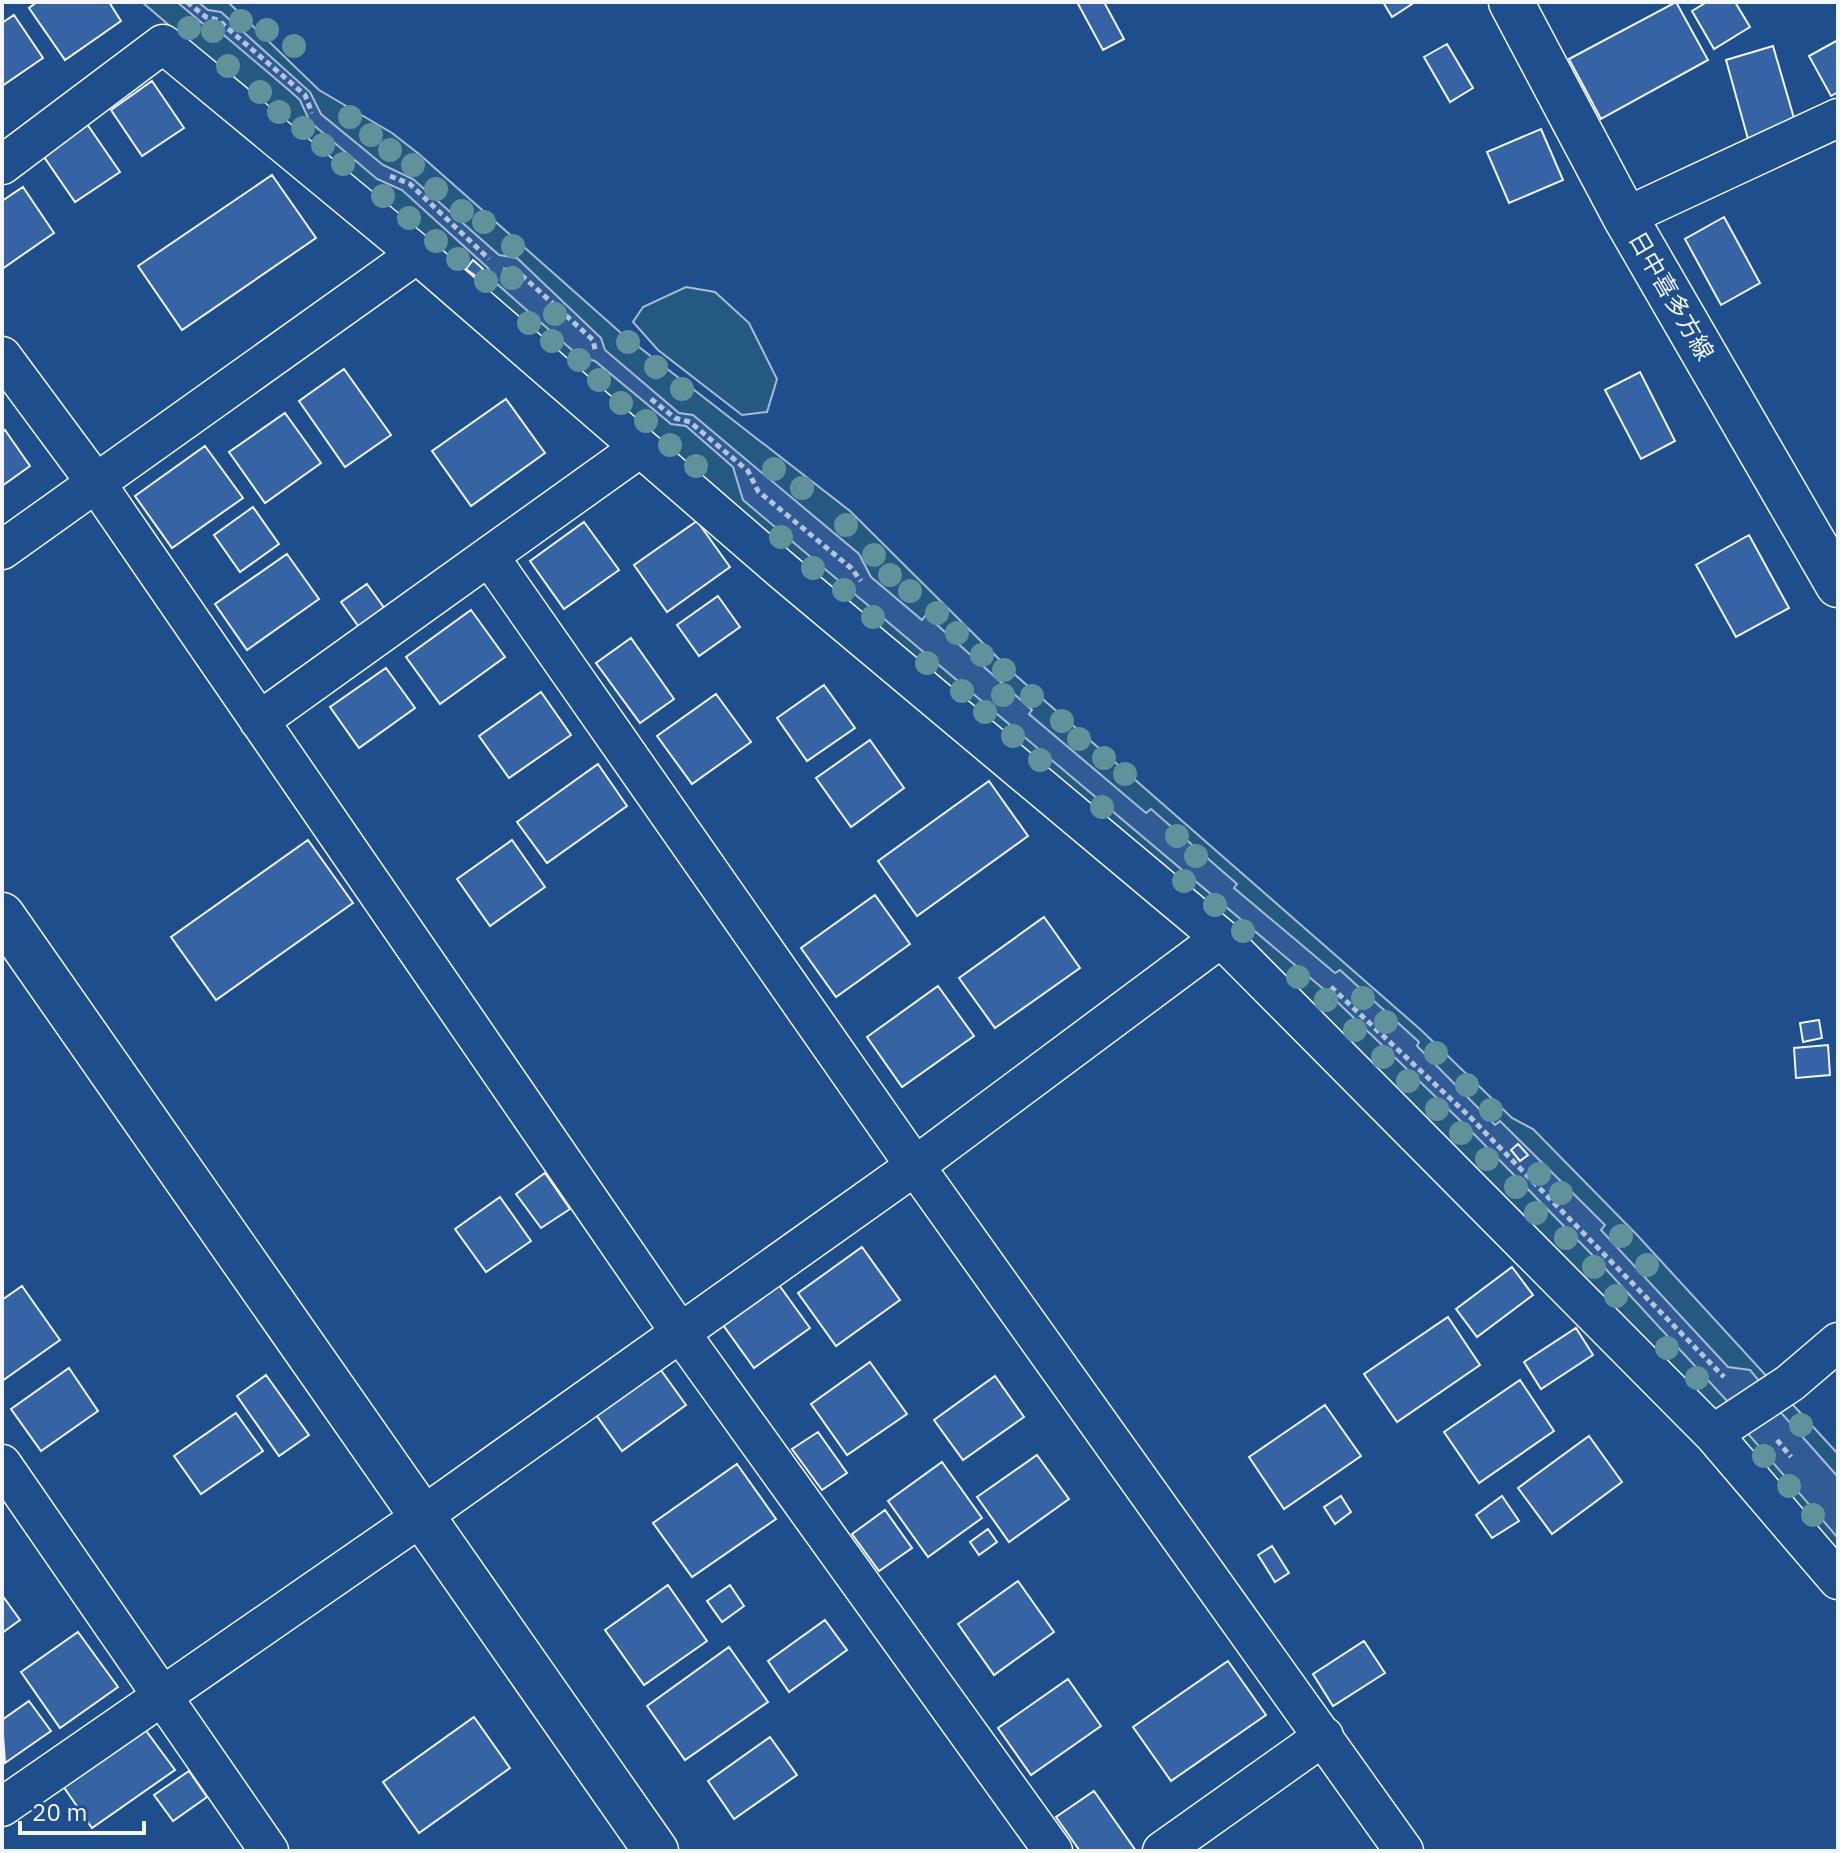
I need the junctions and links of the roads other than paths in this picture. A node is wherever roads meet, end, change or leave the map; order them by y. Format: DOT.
graph roads {
  1 [pos="1511,2"];
  2 [pos="1838,118"];
  3 [pos="2,165"];
  4 [pos="1625,217"];
  5 [pos="417,254"];
  6 [pos="2,356"];
  7 [pos="640,448"];
  8 [pos="96,483"];
  9 [pos="2,550"];
  10 [pos="489,556"];
  11 [pos="1837,583"];
  12 [pos="259,721"];
  13 [pos="2,915"];
  14 [pos="1221,938"];
  15 [pos="915,1166"];
  16 [pos="679,1331"];
  17 [pos="1838,1342"];
  18 [pos="1713,1434"];
  19 [pos="2,1464"];
  20 [pos="421,1517"];
  21 [pos="1838,1580"];
  22 [pos="161,1694"];
  23 [pos="1324,1736"];
  24 [pos="2,1807"];
  25 [pos="269,1851"];
  26 [pos="656,1851"];
  27 [pos="1053,1851"];
  28 [pos="1162,1851"];
  29 [pos="1404,1851"];
  1 -- 4 [label="street, 日中喜多方線"];
  2 -- 4 [label="street"];
  3 -- 5 [label="street"];
  4 -- 11 [label="street, 日中喜多方線"];
  5 -- 7 [label="street"];
  5 -- 8 [label="street"];
  6 -- 8 [label="street"];
  7 -- 10 [label="street"];
  7 -- 14 [label="street"];
  8 -- 9 [label="street"];
  8 -- 12 [label="street"];
  10 -- 12 [label="street"];
  10 -- 15 [label="street"];
  12 -- 16 [label="street"];
  13 -- 20 [label="street"];
  14 -- 15 [label="street"];
  14 -- 18 [label="street"];
  15 -- 16 [label="street"];
  15 -- 23 [label="street"];
  16 -- 20 [label="street"];
  16 -- 27 [label="street"];
  17 -- 18 [label="street"];
  18 -- 21 [label="street"];
  19 -- 22 [label="street"];
  20 -- 22 [label="street"];
  20 -- 26 [label="street"];
  22 -- 24 [label="street"];
  22 -- 25 [label="street"];
  23 -- 28 [label="street"];
  23 -- 29 [label="street"];
}
